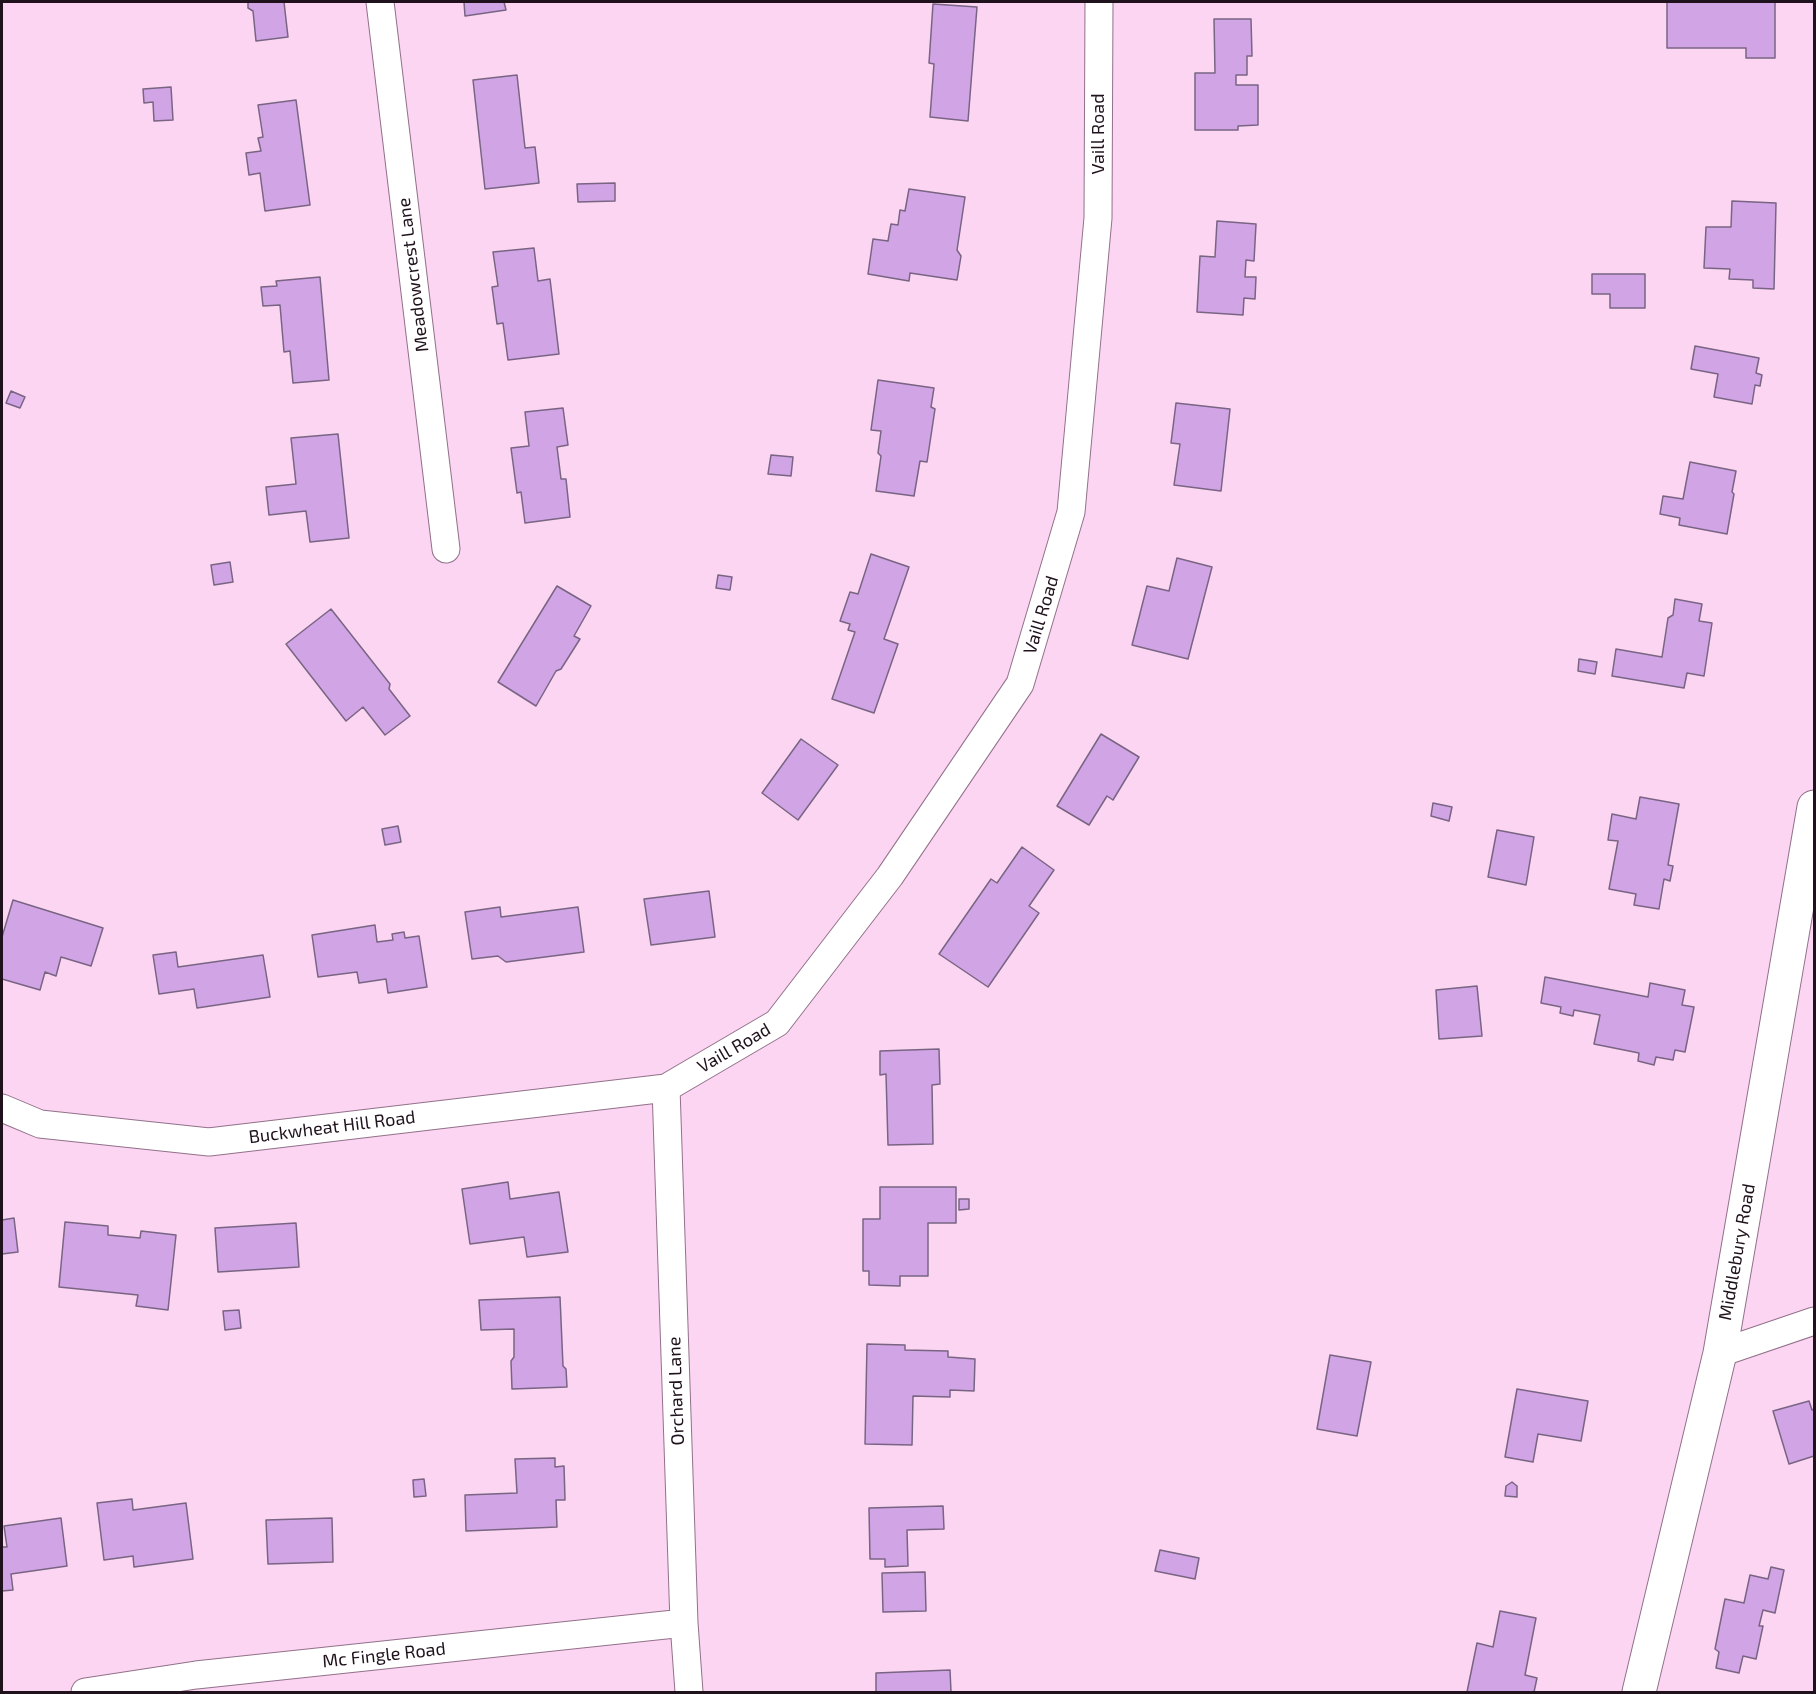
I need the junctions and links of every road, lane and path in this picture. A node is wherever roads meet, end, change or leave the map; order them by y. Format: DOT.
graph roads {
  1 [pos="380,2"];
  2 [pos="1099,2"];
  3 [pos="446,549"];
  4 [pos="1815,807"];
  5 [pos="666,1088"];
  6 [pos="2,1108"];
  7 [pos="1815,1321"];
  8 [pos="1720,1353"];
  9 [pos="684,1623"];
  10 [pos="85,1692"];
  11 [pos="689,1692"];
  12 [pos="1639,1692"];
  1 -- 3 [label="street, Meadowcrest Lane"];
  2 -- 5 [label="street, Vaill Road"];
  4 -- 8 [label="street, Middlebury Road"];
  5 -- 6 [label="street, Buckwheat Hill Road"];
  5 -- 9 [label="street, Orchard Lane"];
  7 -- 8 [label="street"];
  8 -- 12 [label="street, Middlebury Road"];
  9 -- 10 [label="street, Mc Fingle Road"];
  9 -- 11 [label="street, Orchard Lane"];
}
